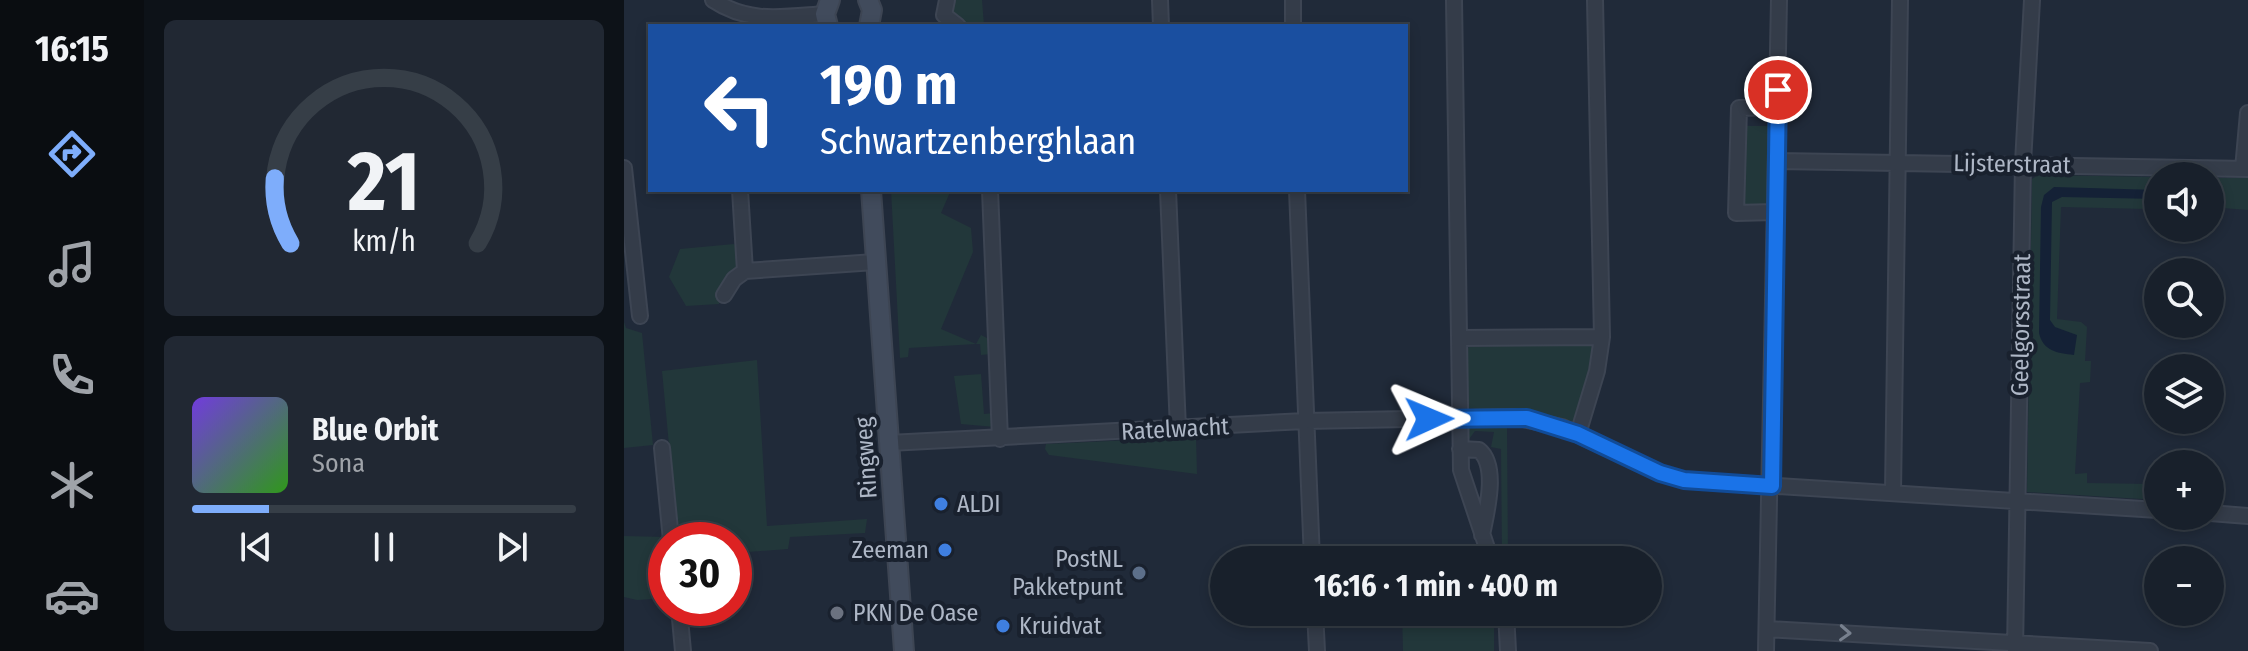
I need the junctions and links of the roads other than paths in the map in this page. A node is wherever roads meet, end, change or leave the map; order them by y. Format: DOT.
graph roads {
  1 [pos="713,0"];
  2 [pos="868,0"];
  3 [pos="947,0"];
  4 [pos="1160,0"];
  5 [pos="1293,0"];
  6 [pos="1454,0"];
  7 [pos="1595,0"];
  8 [pos="1779,0"];
  9 [pos="1900,0"];
  10 [pos="2032,0"];
  11 [pos="828,13"];
  12 [pos="758,23"];
  13 [pos="870,24"];
  14 [pos="955,24"];
  15 [pos="1161,24"];
  16 [pos="1293,24"];
  17 [pos="1777,107"];
  18 [pos="2248,113"];
  19 [pos="1776,161"];
  20 [pos="1899,162"];
  21 [pos="2023,163"];
  22 [pos="624,168"];
  23 [pos="2246,169"];
  24 [pos="740,192"];
  25 [pos="871,192"];
  26 [pos="990,192"];
  27 [pos="1168,192"];
  28 [pos="1297,192"];
  29 [pos="1775,212"];
  30 [pos="875,262"];
  31 [pos="745,271"];
  32 [pos="724,295"];
  33 [pos="640,316"];
  34 [pos="1602,337"];
  35 [pos="1461,338"];
  36 [pos="1461,419"];
  37 [pos="1305,421"];
  38 [pos="1178,429"];
  39 [pos="1578,434"];
  40 [pos="1000,439"];
  41 [pos="889,443"];
  42 [pos="662,448"];
  43 [pos="1460,449"];
  44 [pos="1772,486"];
  45 [pos="1893,492"];
  46 [pos="2018,501"];
  47 [pos="2144,509"];
  48 [pos="2224,514"];
  49 [pos="2248,516"];
  50 [pos="669,522"];
  51 [pos="1482,535"];
  52 [pos="1311,546"];
  53 [pos="1486,546"];
  54 [pos="681,626"];
  55 [pos="1316,626"];
  56 [pos="1507,626"];
  57 [pos="1767,629"];
  58 [pos="2015,646"];
  59 [pos="683,651"];
  60 [pos="904,651"];
  61 [pos="1317,651"];
  62 [pos="1508,651"];
  63 [pos="1766,651"];
  64 [pos="2150,651"];
  1 -- 12 [label="street"];
  2 -- 13 [label="main road"];
  3 -- 14 [label="street"];
  4 -- 15 [label="street"];
  5 -- 16 [label="street"];
  6 -- 35 [label="street"];
  7 -- 34 [label="street"];
  8 -- 17 [label="street"];
  9 -- 20 [label="street"];
  10 -- 21 [label="street, Geelgorsstraat"];
  11 -- 12 [label="street"];
  17 -- 19 [label="street"];
  17 -- 29 [label="street"];
  18 -- 23 [label="street"];
  19 -- 20 [label="street, Lijsterstraat"];
  19 -- 29 [label="street"];
  20 -- 21 [label="street, Lijsterstraat"];
  20 -- 45 [label="street"];
  21 -- 23 [label="street, Lijsterstraat"];
  21 -- 46 [label="street, Geelgorsstraat"];
  22 -- 33 [label="street"];
  24 -- 31 [label="street"];
  25 -- 30 [label="main road, Ringweg"];
  26 -- 40 [label="street"];
  27 -- 38 [label="street"];
  28 -- 37 [label="street"];
  29 -- 44 [label="street"];
  30 -- 31 [label="street"];
  30 -- 41 [label="main road, Ringweg"];
  31 -- 32 [label="street"];
  34 -- 35 [label="street"];
  34 -- 39 [label="street"];
  35 -- 36 [label="street"];
  36 -- 37 [label="street, Ratelwacht"];
  36 -- 39 [label="street, Ratelwacht"];
  36 -- 43 [label="street"];
  37 -- 38 [label="street, Ratelwacht"];
  37 -- 52 [label="street"];
  38 -- 40 [label="street, Ratelwacht"];
  39 -- 44 [label="street, Ratelwacht"];
  40 -- 41 [label="street, Ratelwacht"];
  41 -- 60 [label="main road, Ringweg"];
  42 -- 50 [label="street"];
  43 -- 51 [label="street"];
  43 -- 51 [label="street"];
  44 -- 45 [label="street, Ratelwacht"];
  44 -- 57 [label="street"];
  45 -- 46 [label="street, Ratelwacht"];
  46 -- 47 [label="street, Ratelwacht"];
  46 -- 58 [label="street, Geelgorsstraat"];
  48 -- 49 [label="street"];
  51 -- 53 [label="street"];
  54 -- 59 [label="street"];
  55 -- 61 [label="street"];
  56 -- 62 [label="street"];
  57 -- 58 [label="street, one-way"];
  57 -- 63 [label="street"];
  58 -- 64 [label="street"];
}
